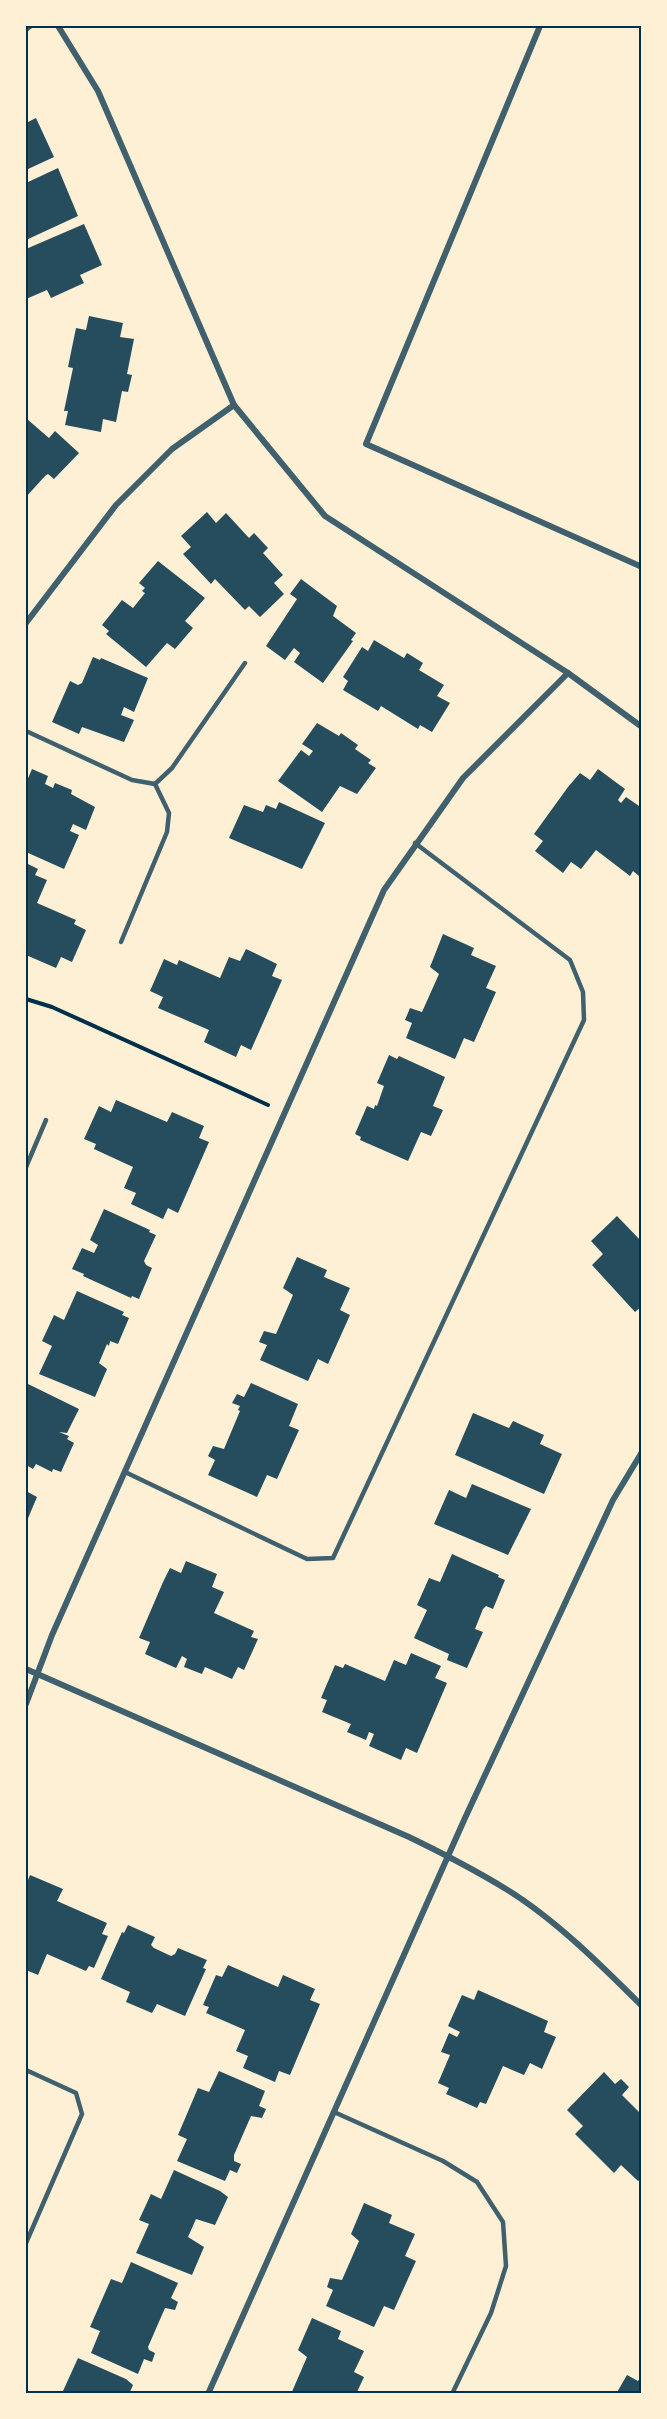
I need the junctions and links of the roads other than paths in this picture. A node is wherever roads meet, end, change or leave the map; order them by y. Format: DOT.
graph roads {
  1 [pos="31,26"];
  2 [pos="58,26"];
  3 [pos="540,26"];
  4 [pos="26,30"];
  5 [pos="234,405"];
  6 [pos="642,567"];
  7 [pos="26,623"];
  8 [pos="244,663"];
  9 [pos="568,673"];
  10 [pos="642,727"];
  11 [pos="26,731"];
  12 [pos="155,784"];
  13 [pos="415,843"];
  14 [pos="121,942"];
  15 [pos="46,1120"];
  16 [pos="26,1167"];
  17 [pos="642,1452"];
  18 [pos="125,1472"];
  19 [pos="26,1669"];
  20 [pos="38,1675"];
  21 [pos="26,1704"];
  22 [pos="449,1857"];
  23 [pos="642,2006"];
  24 [pos="26,2070"];
  25 [pos="334,2112"];
  26 [pos="26,2243"];
  27 [pos="208,2394"];
  28 [pos="452,2394"];
  1 -- 4 [label="lane"];
  2 -- 5 [label="street"];
  3 -- 6 [label="street"];
  5 -- 7 [label="street"];
  5 -- 9 [label="street"];
  8 -- 12 [label="lane"];
  9 -- 10 [label="street"];
  9 -- 13 [label="street"];
  11 -- 12 [label="lane"];
  12 -- 14 [label="lane"];
  13 -- 18 [label="street"];
  13 -- 18 [label="lane"];
  15 -- 16 [label="lane"];
  17 -- 22 [label="street"];
  18 -- 20 [label="street"];
  19 -- 20 [label="street"];
  20 -- 21 [label="street"];
  20 -- 22 [label="street"];
  22 -- 23 [label="street"];
  22 -- 25 [label="street"];
  24 -- 26 [label="lane"];
  25 -- 27 [label="street"];
  25 -- 28 [label="lane"];
}
